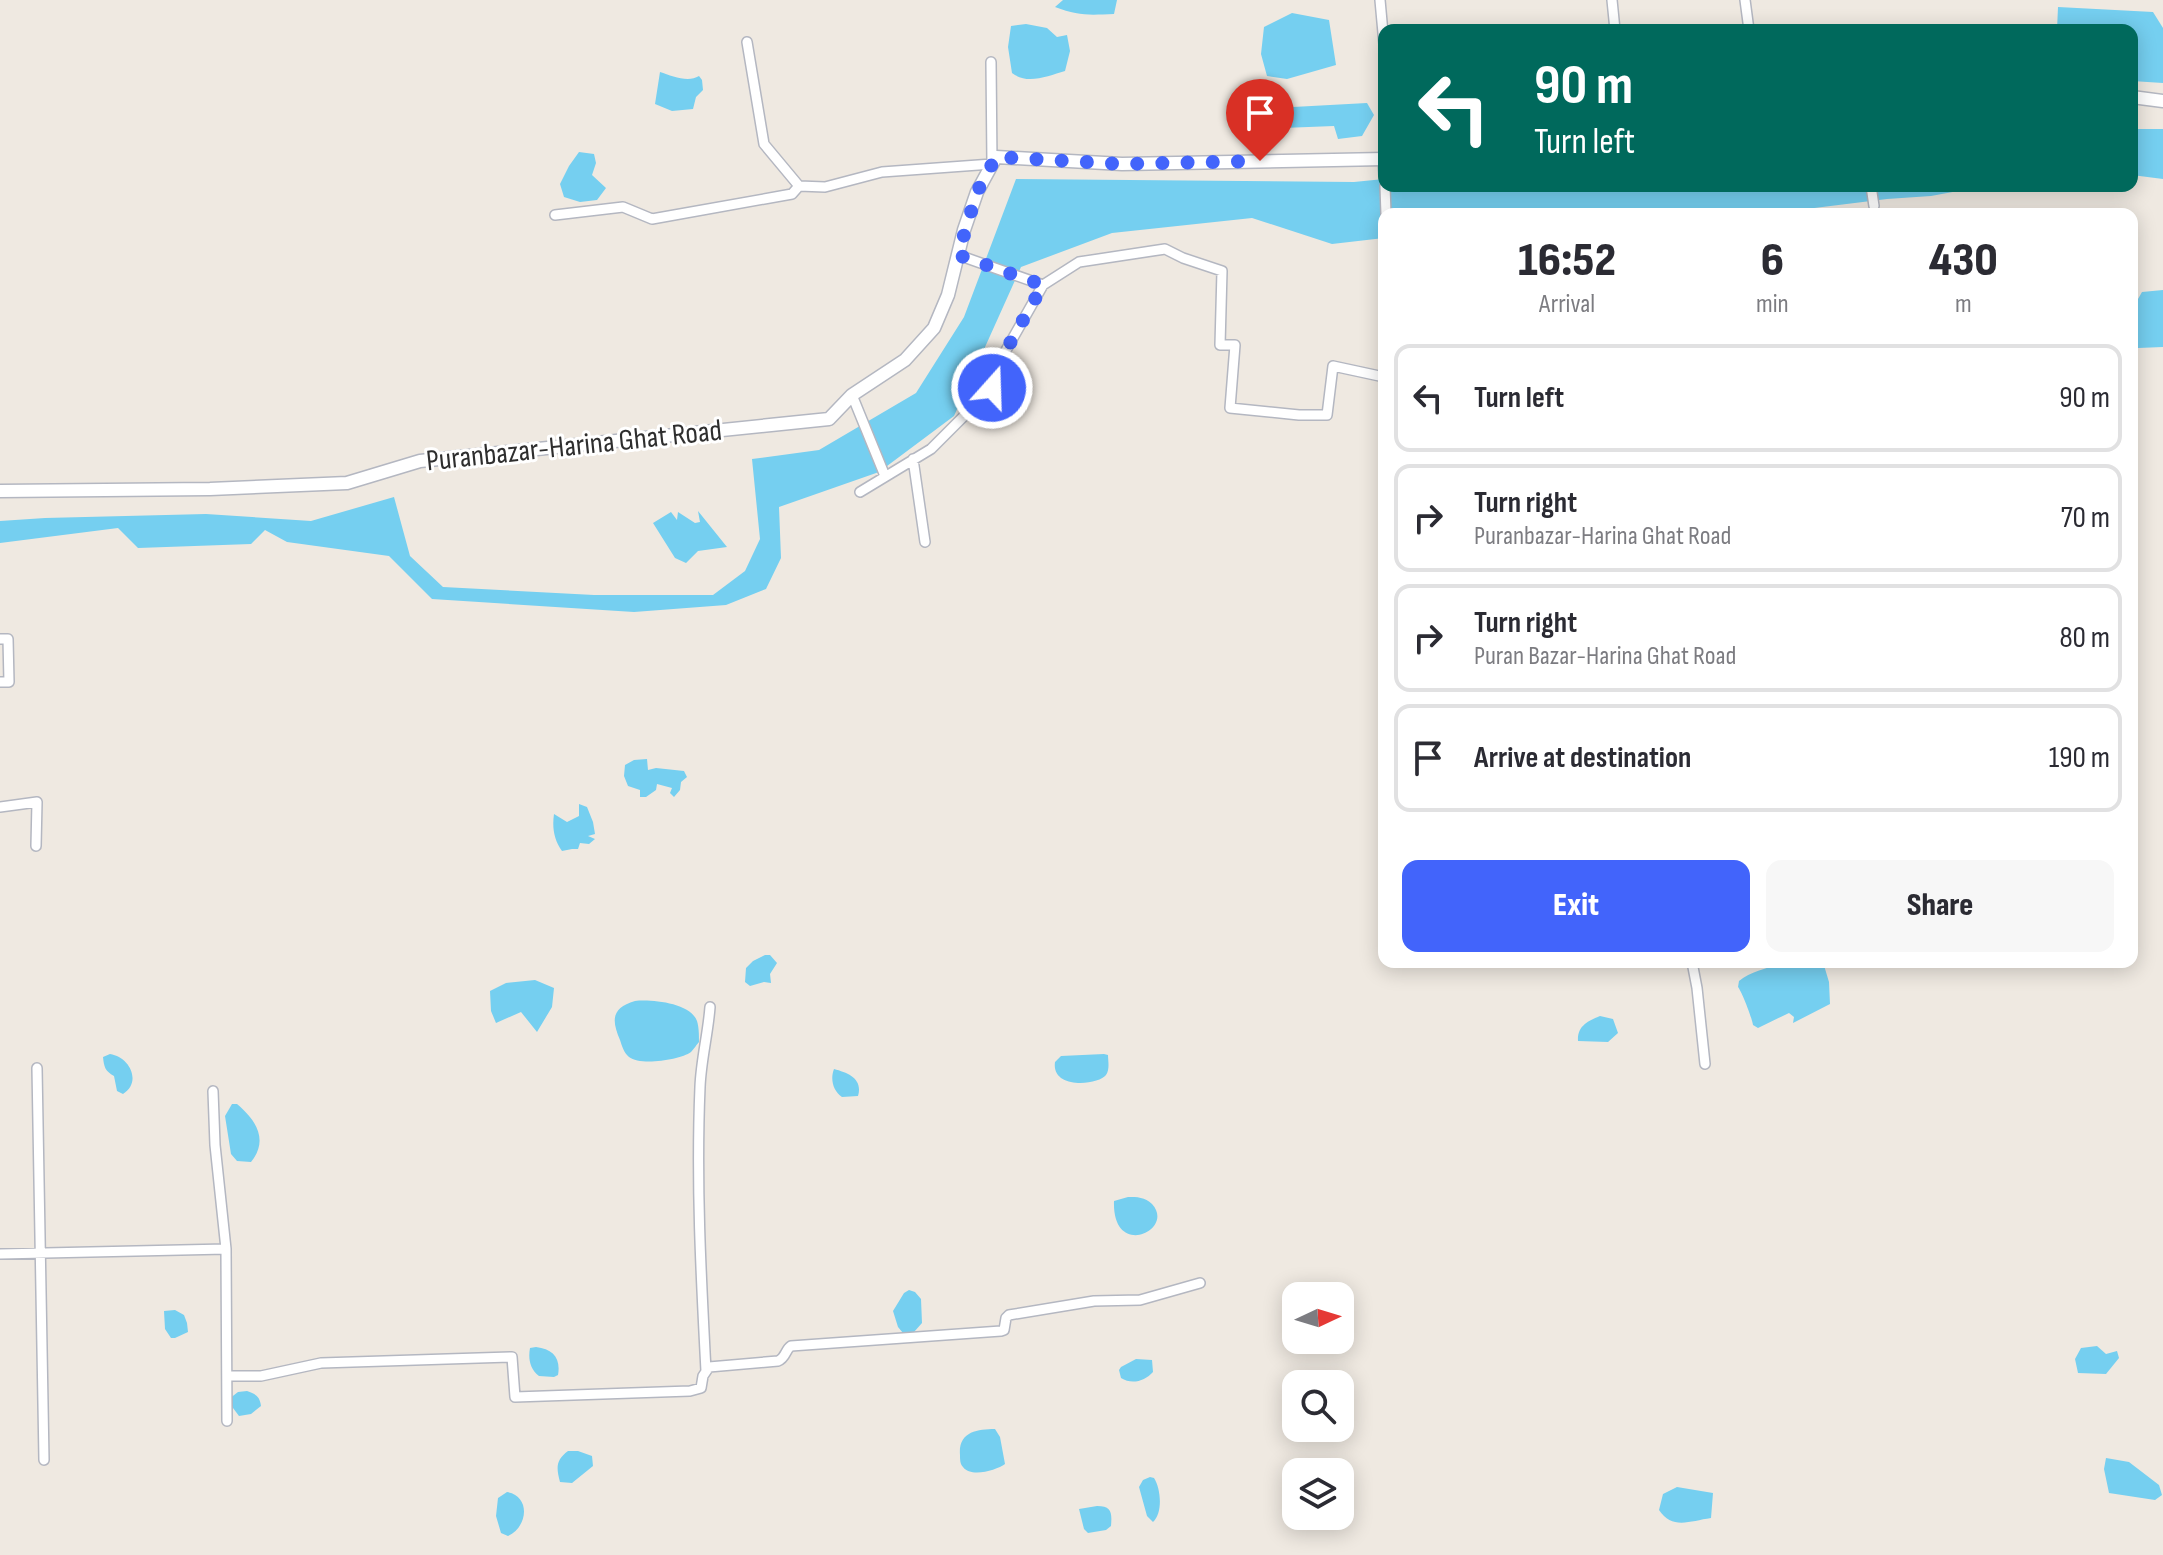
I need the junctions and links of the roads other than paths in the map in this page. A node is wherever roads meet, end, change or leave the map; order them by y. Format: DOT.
graph roads {
  1 [pos="1380,0"];
  2 [pos="1612,0"];
  3 [pos="1745,0"];
  4 [pos="1382,24"];
  5 [pos="1614,24"];
  6 [pos="1748,24"];
  7 [pos="747,42"];
  8 [pos="991,62"];
  9 [pos="2138,98"];
  10 [pos="2163,101"];
  11 [pos="1378,159"];
  12 [pos="994,161"];
  13 [pos="799,186"];
  14 [pos="1872,192"];
  15 [pos="1874,206"];
  16 [pos="555,215"];
  17 [pos="958,255"];
  18 [pos="1043,285"];
  19 [pos="1378,376"];
  20 [pos="852,395"];
  21 [pos="913,459"];
  22 [pos="885,476"];
  23 [pos="0,491"];
  24 [pos="860,492"];
  25 [pos="925,542"];
  26 [pos="0,639"];
  27 [pos="0,682"];
  28 [pos="0,807"];
  29 [pos="36,846"];
  30 [pos="1693,968"];
  31 [pos="710,1007"];
  32 [pos="1705,1064"];
  33 [pos="37,1068"];
  34 [pos="213,1091"];
  35 [pos="226,1249"];
  36 [pos="0,1254"];
  37 [pos="40,1254"];
  38 [pos="1200,1283"];
  39 [pos="706,1371"];
  40 [pos="227,1376"];
  41 [pos="227,1421"];
  42 [pos="44,1460"];
  1 -- 4 [label="street"];
  2 -- 5 [label="street"];
  3 -- 6 [label="street"];
  7 -- 13 [label="street"];
  8 -- 12 [label="street"];
  9 -- 10 [label="main road"];
  11 -- 12 [label="main road"];
  12 -- 13 [label="street"];
  12 -- 17 [label="main road, Puranbazar-Harina Ghat Road"];
  13 -- 16 [label="street"];
  14 -- 15 [label="street"];
  17 -- 18 [label="street"];
  17 -- 20 [label="main road, Puranbazar-Harina Ghat Road"];
  18 -- 19 [label="street"];
  18 -- 21 [label="street"];
  20 -- 22 [label="street"];
  20 -- 23 [label="main road, Puranbazar-Harina Ghat Road"];
  21 -- 22 [label="street"];
  21 -- 25 [label="street"];
  22 -- 24 [label="street"];
  26 -- 27 [label="street"];
  28 -- 29 [label="street"];
  30 -- 32 [label="street"];
  31 -- 39 [label="street"];
  33 -- 37 [label="street"];
  34 -- 35 [label="street"];
  35 -- 37 [label="street"];
  35 -- 40 [label="street"];
  36 -- 37 [label="street"];
  37 -- 42 [label="street"];
  38 -- 39 [label="street"];
  39 -- 40 [label="street"];
  40 -- 41 [label="street"];
}
